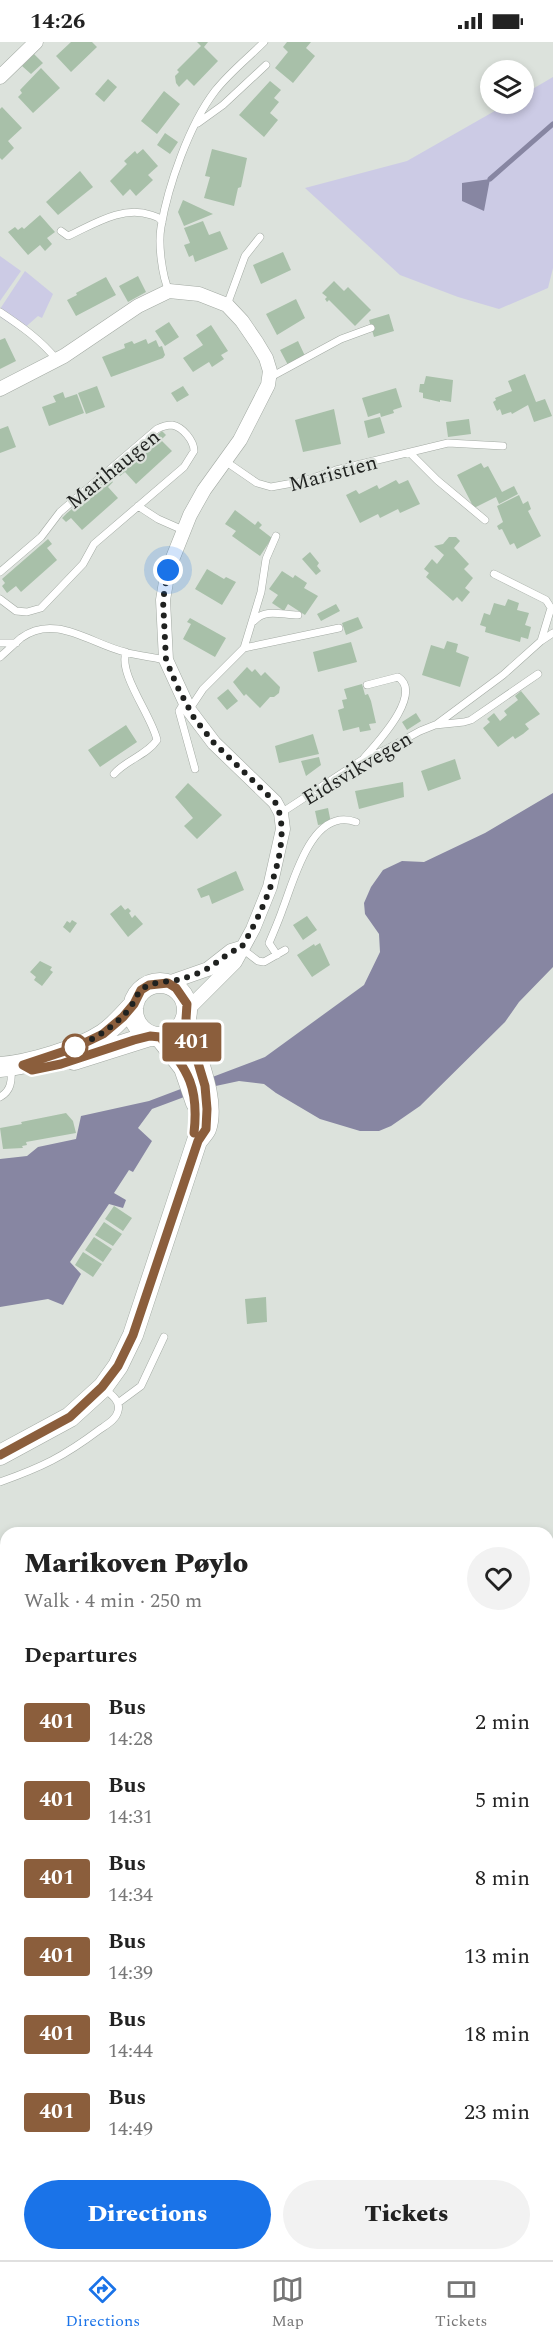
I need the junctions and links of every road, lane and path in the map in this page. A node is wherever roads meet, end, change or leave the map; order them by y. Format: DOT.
graph roads {
  1 [pos="36,42"];
  2 [pos="264,42"];
  3 [pos="266,65"];
  4 [pos="0,77"];
  5 [pos="196,124"];
  6 [pos="162,222"];
  7 [pos="61,231"];
  8 [pos="260,237"];
  9 [pos="170,291"];
  10 [pos="226,305"];
  11 [pos="0,312"];
  12 [pos="371,328"];
  13 [pos="57,360"];
  14 [pos="270,378"];
  15 [pos="0,388"];
  16 [pos="504,446"];
  17 [pos="410,453"];
  18 [pos="225,461"];
  19 [pos="138,506"];
  20 [pos="485,520"];
  21 [pos="183,530"];
  22 [pos="276,536"];
  23 [pos="0,572"];
  24 [pos="494,574"];
  25 [pos="0,599"];
  26 [pos="298,615"];
  27 [pos="254,621"];
  28 [pos="339,628"];
  29 [pos="553,633"];
  30 [pos="541,641"];
  31 [pos="0,643"];
  32 [pos="16,643"];
  33 [pos="244,648"];
  34 [pos="126,652"];
  35 [pos="0,657"];
  36 [pos="166,660"];
  37 [pos="538,674"];
  38 [pos="367,685"];
  39 [pos="187,706"];
  40 [pos="435,725"];
  41 [pos="362,760"];
  42 [pos="195,769"];
  43 [pos="114,774"];
  44 [pos="281,813"];
  45 [pos="356,822"];
  46 [pos="241,948"];
  47 [pos="285,950"];
  48 [pos="277,955"];
  49 [pos="168,983"];
  50 [pos="134,1004"];
  51 [pos="188,1022"];
  52 [pos="160,1041"];
  53 [pos="11,1066"];
  54 [pos="0,1097"];
  55 [pos="206,1117"];
  56 [pos="164,1337"];
  57 [pos="102,1387"];
  58 [pos="118,1403"];
  59 [pos="0,1455"];
  60 [pos="0,1482"];
  1 -- 4 [label="street"];
  2 -- 5 [label="lane"];
  3 -- 5 [label="lane"];
  5 -- 6 [label="lane"];
  6 -- 7 [label="lane"];
  6 -- 9 [label="lane"];
  8 -- 10 [label="lane"];
  9 -- 10 [label="street"];
  9 -- 13 [label="street"];
  10 -- 14 [label="street"];
  11 -- 13 [label="lane"];
  12 -- 14 [label="lane"];
  13 -- 15 [label="street"];
  14 -- 18 [label="street"];
  16 -- 17 [label="lane, Maristien"];
  17 -- 18 [label="lane, Maristien"];
  17 -- 20 [label="lane"];
  18 -- 21 [label="street"];
  19 -- 21 [label="lane"];
  19 -- 23 [label="lane, Marihaugen"];
  19 -- 25 [label="lane, Marihaugen"];
  21 -- 36 [label="street"];
  22 -- 27 [label="lane"];
  24 -- 30 [label="lane, Eidsvikvegen"];
  26 -- 27 [label="lane"];
  27 -- 33 [label="lane"];
  28 -- 33 [label="lane"];
  29 -- 30 [label="lane"];
  30 -- 40 [label="lane, Eidsvikvegen"];
  31 -- 32 [label="lane"];
  32 -- 34 [label="lane"];
  32 -- 35 [label="lane"];
  33 -- 39 [label="lane"];
  34 -- 36 [label="lane"];
  34 -- 43 [label="lane"];
  36 -- 39 [label="street"];
  37 -- 40 [label="lane, Eidsvikvegen"];
  38 -- 41 [label="lane"];
  39 -- 42 [label="lane"];
  39 -- 44 [label="street"];
  40 -- 41 [label="lane, Eidsvikvegen"];
  41 -- 44 [label="lane, Eidsvikvegen"];
  44 -- 46 [label="street"];
  45 -- 48 [label="lane"];
  46 -- 48 [label="lane"];
  46 -- 49 [label="street"];
  46 -- 51 [label="street"];
  47 -- 48 [label="lane"];
  49 -- 50 [label="main road"];
  49 -- 51 [label="main road"];
  50 -- 52 [label="main road"];
  50 -- 53 [label="main road"];
  51 -- 52 [label="main road"];
  51 -- 55 [label="main road"];
  52 -- 53 [label="main road"];
  52 -- 55 [label="main road"];
  53 -- 54 [label="lane"];
  55 -- 57 [label="main road"];
  56 -- 58 [label="lane"];
  57 -- 58 [label="lane"];
  57 -- 59 [label="main road"];
  58 -- 60 [label="lane"];
}
